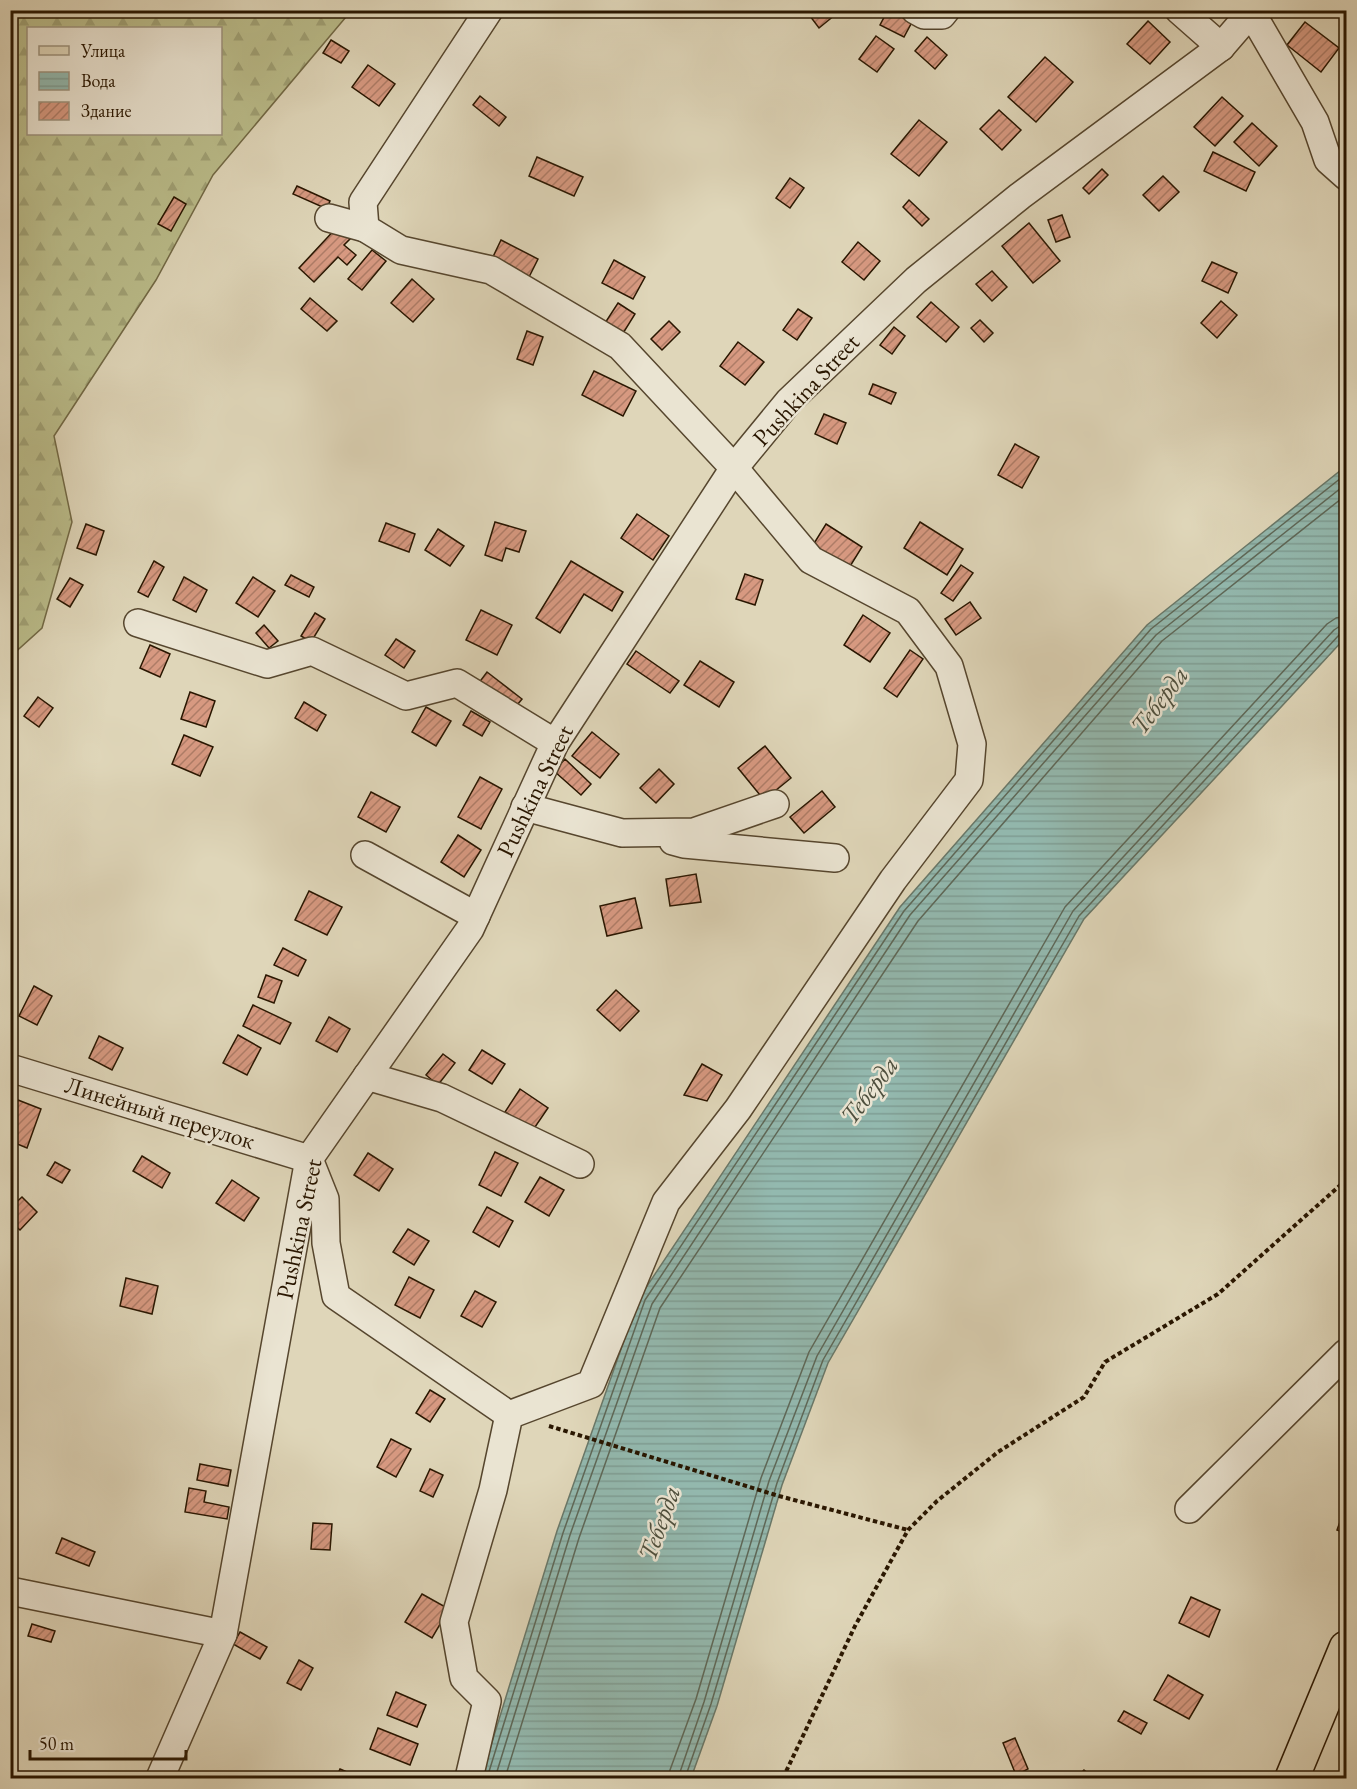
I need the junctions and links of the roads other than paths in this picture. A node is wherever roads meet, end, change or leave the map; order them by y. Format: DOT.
graph roads {
  1 [pos="489,10"];
  2 [pos="915,10"];
  3 [pos="946,10"];
  4 [pos="1179,10"];
  5 [pos="1252,11"];
  6 [pos="1221,47"];
  7 [pos="1347,176"];
  8 [pos="329,218"];
  9 [pos="365,228"];
  10 [pos="734,468"];
  11 [pos="138,623"];
  12 [pos="555,743"];
  13 [pos="775,804"];
  14 [pos="525,807"];
  15 [pos="639,833"];
  16 [pos="365,855"];
  17 [pos="835,858"];
  18 [pos="476,916"];
  19 [pos="10,1068"];
  20 [pos="366,1077"];
  21 [pos="309,1159"];
  22 [pos="580,1164"];
  23 [pos="1347,1353"];
  24 [pos="509,1415"];
  25 [pos="1189,1509"];
  26 [pos="10,1591"];
  27 [pos="223,1634"];
  28 [pos="1347,1648"];
  29 [pos="160,1779"];
  30 [pos="469,1779"];
  31 [pos="1292,1779"];
  1 -- 9 [label="street"];
  2 -- 3 [label="street"];
  4 -- 6 [label="street"];
  5 -- 6 [label="street, Pushkina Street"];
  5 -- 7 [label="street"];
  6 -- 10 [label="street, Pushkina Street"];
  8 -- 9 [label="street"];
  9 -- 10 [label="street"];
  10 -- 12 [label="street, Pushkina Street"];
  10 -- 24 [label="street"];
  11 -- 12 [label="street"];
  12 -- 14 [label="street, Pushkina Street"];
  13 -- 15 [label="street"];
  14 -- 15 [label="street"];
  14 -- 18 [label="street, Pushkina Street"];
  15 -- 17 [label="street"];
  16 -- 18 [label="street"];
  18 -- 20 [label="street, Pushkina Street"];
  19 -- 21 [label="street, Линейный переулок"];
  20 -- 21 [label="street, Pushkina Street"];
  20 -- 22 [label="street"];
  21 -- 24 [label="street"];
  21 -- 27 [label="street, Pushkina Street"];
  23 -- 25 [label="street"];
  24 -- 30 [label="street"];
  26 -- 27 [label="street"];
  27 -- 29 [label="street, Pushkina Street"];
  28 -- 31 [label="main road"];
}
